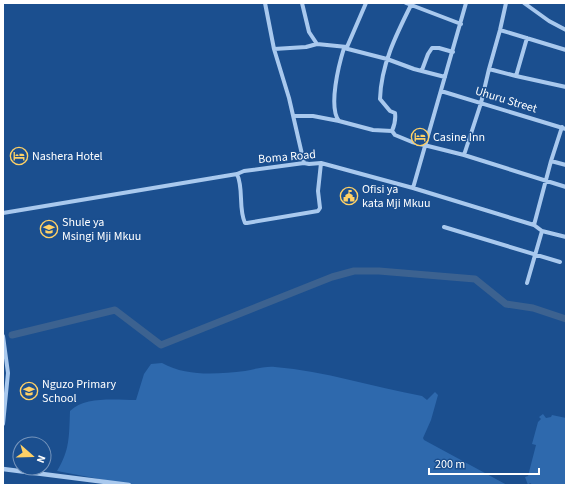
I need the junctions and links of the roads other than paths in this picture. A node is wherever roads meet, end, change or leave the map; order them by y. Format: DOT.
graph roads {
  1 [pos="265,3"];
  2 [pos="302,3"];
  3 [pos="366,3"];
  4 [pos="406,3"];
  5 [pos="466,3"];
  6 [pos="506,3"];
  7 [pos="524,3"];
  8 [pos="411,6"];
  9 [pos="461,24"];
  10 [pos="500,30"];
  11 [pos="566,30"];
  12 [pos="527,38"];
  13 [pos="317,44"];
  14 [pos="346,48"];
  15 [pos="274,49"];
  16 [pos="566,50"];
  17 [pos="453,52"];
  18 [pos="387,59"];
  19 [pos="488,69"];
  20 [pos="422,70"];
  21 [pos="516,76"];
  22 [pos="445,77"];
  23 [pos="566,87"];
  24 [pos="441,91"];
  25 [pos="481,103"];
  26 [pos="335,110"];
  27 [pos="294,116"];
  28 [pos="328,119"];
  29 [pos="339,121"];
  30 [pos="564,128"];
  31 [pos="392,131"];
  32 [pos="425,145"];
  33 [pos="464,155"];
  34 [pos="551,161"];
  35 [pos="304,163"];
  36 [pos="321,163"];
  37 [pos="566,165"];
  38 [pos="237,174"];
  39 [pos="547,182"];
  40 [pos="566,187"];
  41 [pos="413,188"];
  42 [pos="3,213"];
  43 [pos="534,225"];
  44 [pos="444,227"];
  45 [pos="542,231"];
  46 [pos="566,236"];
  47 [pos="535,254"];
  48 [pos="560,262"];
  49 [pos="527,283"];
  50 [pos="3,336"];
  51 [pos="3,424"];
  52 [pos="3,469"];
  53 [pos="123,484"];
  54 [pos="129,485"];
  1 -- 15 [label="street"];
  2 -- 13 [label="street"];
  3 -- 14 [label="street"];
  4 -- 8 [label="street"];
  5 -- 9 [label="street"];
  6 -- 10 [label="street"];
  7 -- 11 [label="street"];
  8 -- 9 [label="street"];
  8 -- 18 [label="street"];
  9 -- 17 [label="street"];
  10 -- 12 [label="street"];
  10 -- 19 [label="street"];
  12 -- 16 [label="street"];
  12 -- 21 [label="street"];
  13 -- 14 [label="street"];
  13 -- 15 [label="street"];
  14 -- 18 [label="street"];
  14 -- 26 [label="street"];
  15 -- 27 [label="street"];
  17 -- 20 [label="street"];
  17 -- 22 [label="street"];
  18 -- 20 [label="street"];
  18 -- 31 [label="street"];
  19 -- 21 [label="street"];
  19 -- 25 [label="street"];
  20 -- 22 [label="street"];
  21 -- 23 [label="street"];
  22 -- 24 [label="street"];
  24 -- 25 [label="street, Uhuru Street"];
  24 -- 32 [label="street"];
  25 -- 30 [label="street, Uhuru Street"];
  25 -- 33 [label="street"];
  26 -- 28 [label="street"];
  26 -- 29 [label="street"];
  27 -- 28 [label="street"];
  27 -- 35 [label="street"];
  28 -- 29 [label="street"];
  29 -- 31 [label="street"];
  30 -- 34 [label="street"];
  31 -- 32 [label="street"];
  32 -- 33 [label="street"];
  32 -- 41 [label="street"];
  33 -- 39 [label="street"];
  34 -- 37 [label="street"];
  34 -- 39 [label="street"];
  35 -- 36 [label="street, Boma Road"];
  35 -- 38 [label="street, Boma Road"];
  36 -- 38 [label="street"];
  36 -- 41 [label="street, Boma Road"];
  38 -- 42 [label="street, Boma Road"];
  39 -- 40 [label="street"];
  39 -- 43 [label="street"];
  41 -- 43 [label="street, Boma Road"];
  43 -- 45 [label="street, Boma Road"];
  44 -- 47 [label="street"];
  45 -- 46 [label="street, Boma Road"];
  45 -- 47 [label="street"];
  47 -- 48 [label="street"];
  47 -- 49 [label="street"];
  50 -- 51 [label="street"];
  52 -- 53 [label="street"];
  53 -- 54 [label="street"];
}
